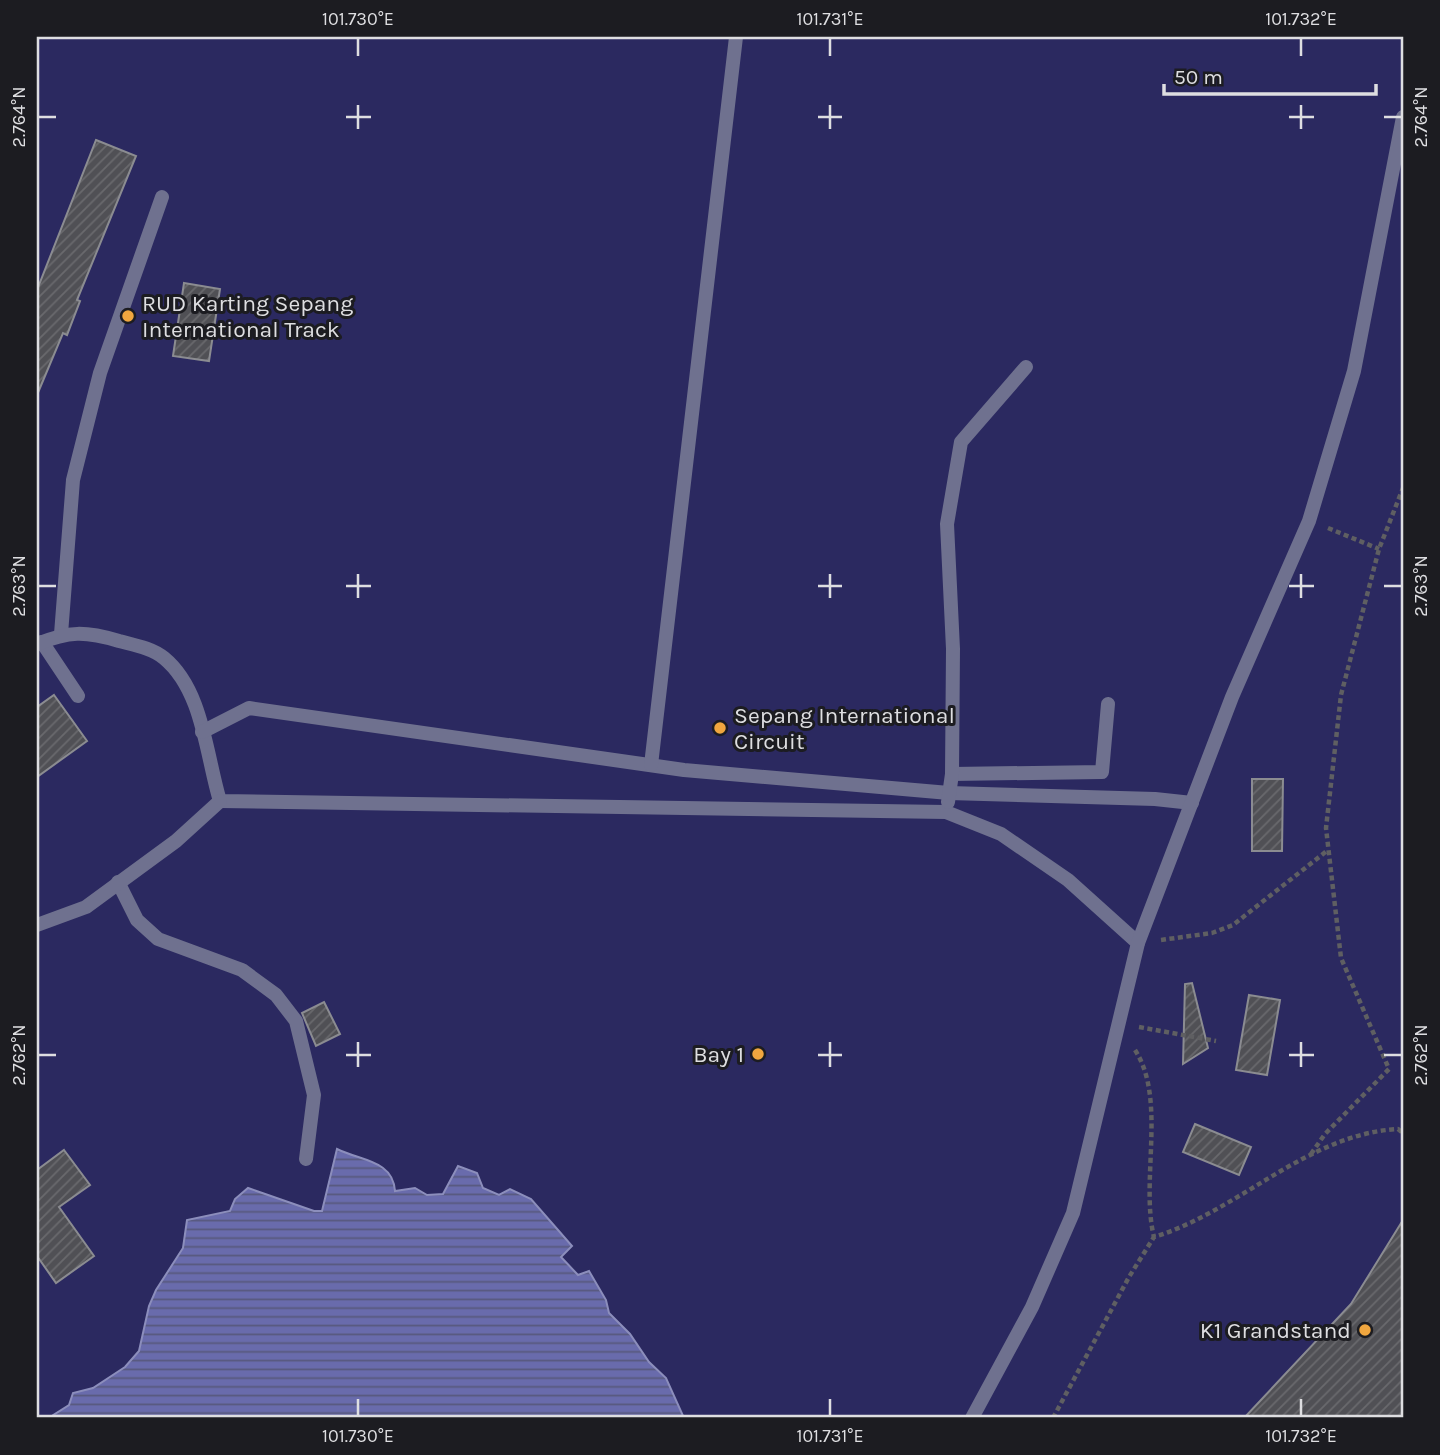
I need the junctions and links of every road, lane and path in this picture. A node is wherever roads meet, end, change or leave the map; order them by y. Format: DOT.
graph roads {
  1 [pos="736,37"];
  2 [pos="1403,117"];
  3 [pos="162,197"];
  4 [pos="1027,367"];
  5 [pos="1403,488"];
  6 [pos="1344,535"];
  7 [pos="1379,549"];
  8 [pos="61,634"];
  9 [pos="39,643"];
  10 [pos="78,696"];
  11 [pos="1108,704"];
  12 [pos="202,732"];
  13 [pos="651,765"];
  14 [pos="951,774"];
  15 [pos="949,793"];
  16 [pos="220,801"];
  17 [pos="1192,803"];
  18 [pos="946,812"];
  19 [pos="1329,850"];
  20 [pos="118,882"];
  21 [pos="37,925"];
  22 [pos="1138,943"];
  23 [pos="1117,1023"];
  24 [pos="1216,1041"];
  25 [pos="1403,1133"];
  26 [pos="1311,1154"];
  27 [pos="306,1159"];
  28 [pos="1154,1237"];
  29 [pos="972,1418"];
  30 [pos="1053,1418"];
  1 -- 13 [label="lane"];
  2 -- 17 [label="lane"];
  3 -- 8 [label="lane"];
  4 -- 14 [label="lane"];
  5 -- 7 [label="path"];
  6 -- 7 [label="path"];
  7 -- 19 [label="path"];
  8 -- 9 [label="lane"];
  8 -- 12 [label="lane"];
  9 -- 10 [label="lane"];
  11 -- 14 [label="lane"];
  12 -- 13 [label="lane"];
  12 -- 16 [label="lane"];
  13 -- 15 [label="lane"];
  14 -- 15 [label="lane"];
  15 -- 17 [label="lane"];
  15 -- 18 [label="lane"];
  16 -- 18 [label="lane"];
  16 -- 20 [label="lane"];
  17 -- 22 [label="lane"];
  18 -- 22 [label="lane"];
  19 -- 22 [label="path"];
  19 -- 26 [label="path"];
  20 -- 21 [label="lane"];
  20 -- 27 [label="lane"];
  22 -- 23 [label="lane"];
  23 -- 24 [label="path"];
  23 -- 28 [label="path"];
  23 -- 29 [label="lane"];
  25 -- 26 [label="path"];
  26 -- 28 [label="path"];
  28 -- 30 [label="path"];
}
